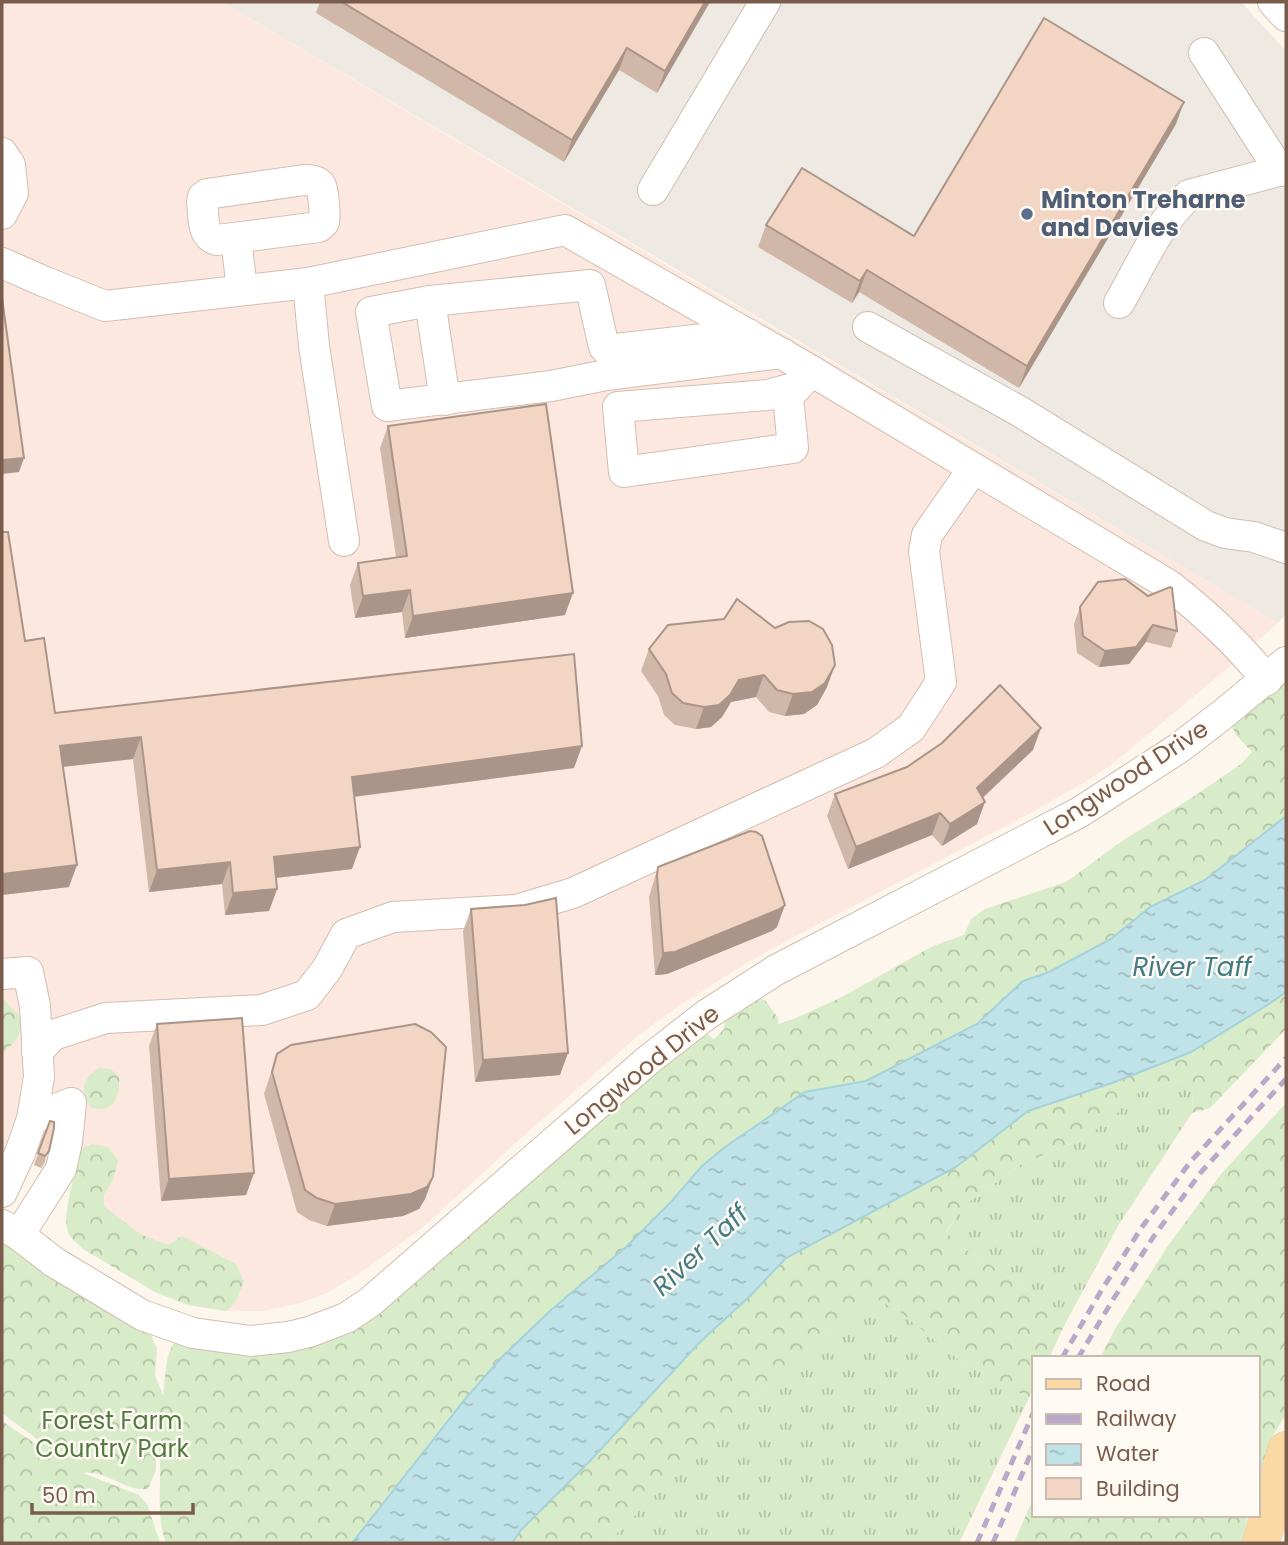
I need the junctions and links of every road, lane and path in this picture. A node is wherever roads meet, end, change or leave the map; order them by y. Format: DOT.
graph roads {
  1 [pos="765,2"];
  2 [pos="1273,2"];
  3 [pos="1286,16"];
  4 [pos="1204,53"];
  5 [pos="2,153"];
  6 [pos="1283,170"];
  7 [pos="653,190"];
  8 [pos="2,214"];
  9 [pos="236,239"];
  10 [pos="2,263"];
  11 [pos="308,283"];
  12 [pos="242,289"];
  13 [pos="430,301"];
  14 [pos="1119,303"];
  15 [pos="868,327"];
  16 [pos="748,334"];
  17 [pos="782,353"];
  18 [pos="804,379"];
  19 [pos="445,400"];
  20 [pos="973,469"];
  21 [pos="344,541"];
  22 [pos="1286,548"];
  23 [pos="1276,671"];
  24 [pos="2,974"];
  25 [pos="37,1052"];
  26 [pos="32,1119"];
  27 [pos="2,1192"];
  28 [pos="10,1230"];
  29 [pos="1286,1450"];
  30 [pos="1261,1543"];
  1 -- 7 [label="street"];
  2 -- 3 [label="street"];
  4 -- 6 [label="street"];
  5 -- 8 [label="street"];
  6 -- 14 [label="street"];
  9 -- 12 [label="street"];
  10 -- 12 [label="street"];
  11 -- 12 [label="street"];
  11 -- 16 [label="street"];
  11 -- 21 [label="street"];
  13 -- 16 [label="street"];
  13 -- 19 [label="street"];
  13 -- 19 [label="street"];
  15 -- 22 [label="street"];
  16 -- 17 [label="street"];
  17 -- 18 [label="street"];
  17 -- 19 [label="street"];
  18 -- 18 [label="street"];
  18 -- 20 [label="street"];
  20 -- 23 [label="street"];
  20 -- 25 [label="street"];
  23 -- 28 [label="street, Longwood Drive"];
  24 -- 25 [label="street"];
  25 -- 26 [label="street"];
  26 -- 27 [label="street"];
  26 -- 28 [label="street"];
  29 -- 30 [label="main road"];
}
